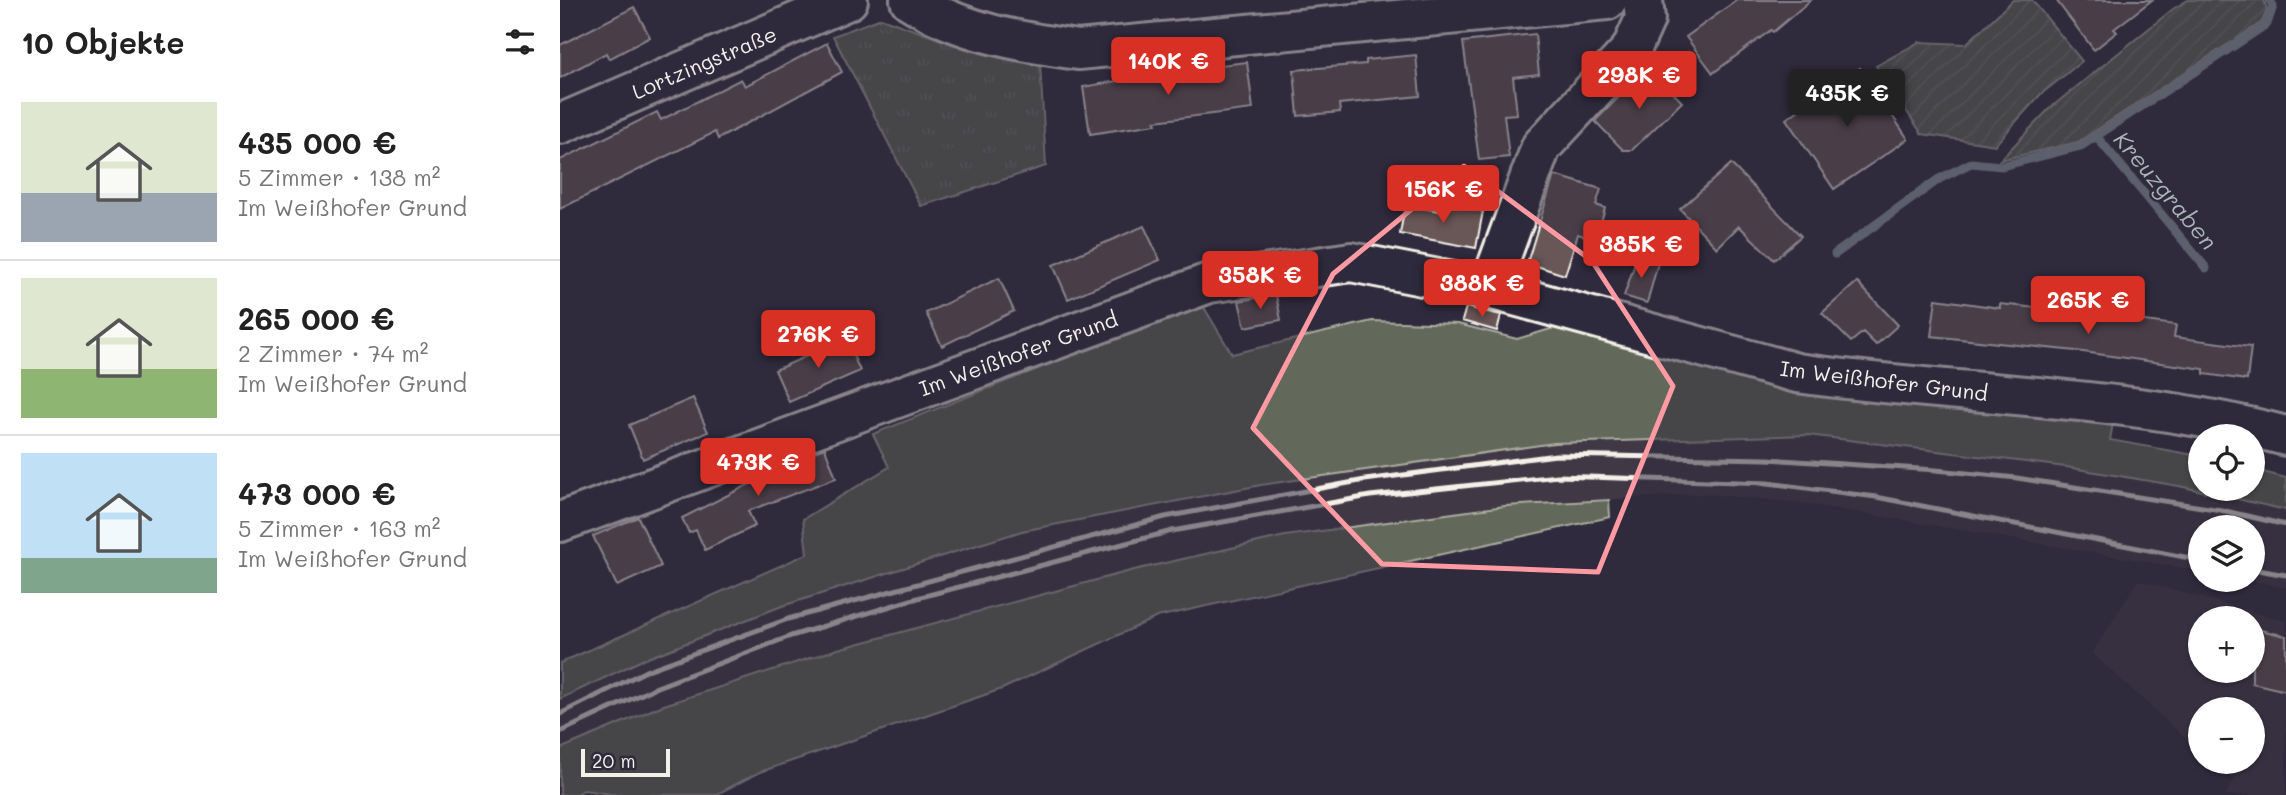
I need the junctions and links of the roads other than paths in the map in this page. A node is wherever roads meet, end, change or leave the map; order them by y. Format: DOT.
graph roads {
  1 [pos="848,0"];
  2 [pos="910,0"];
  3 [pos="1606,0"];
  4 [pos="1643,0"];
  5 [pos="560,124"];
  6 [pos="1489,289"];
  7 [pos="2286,436"];
  8 [pos="560,522"];
  1 -- 5 [label="street, Lortzingstraße"];
  2 -- 3 [label="street"];
  4 -- 6 [label="street"];
  6 -- 7 [label="street, Im Weißhofer Grund"];
  6 -- 8 [label="street, Im Weißhofer Grund"];
}
